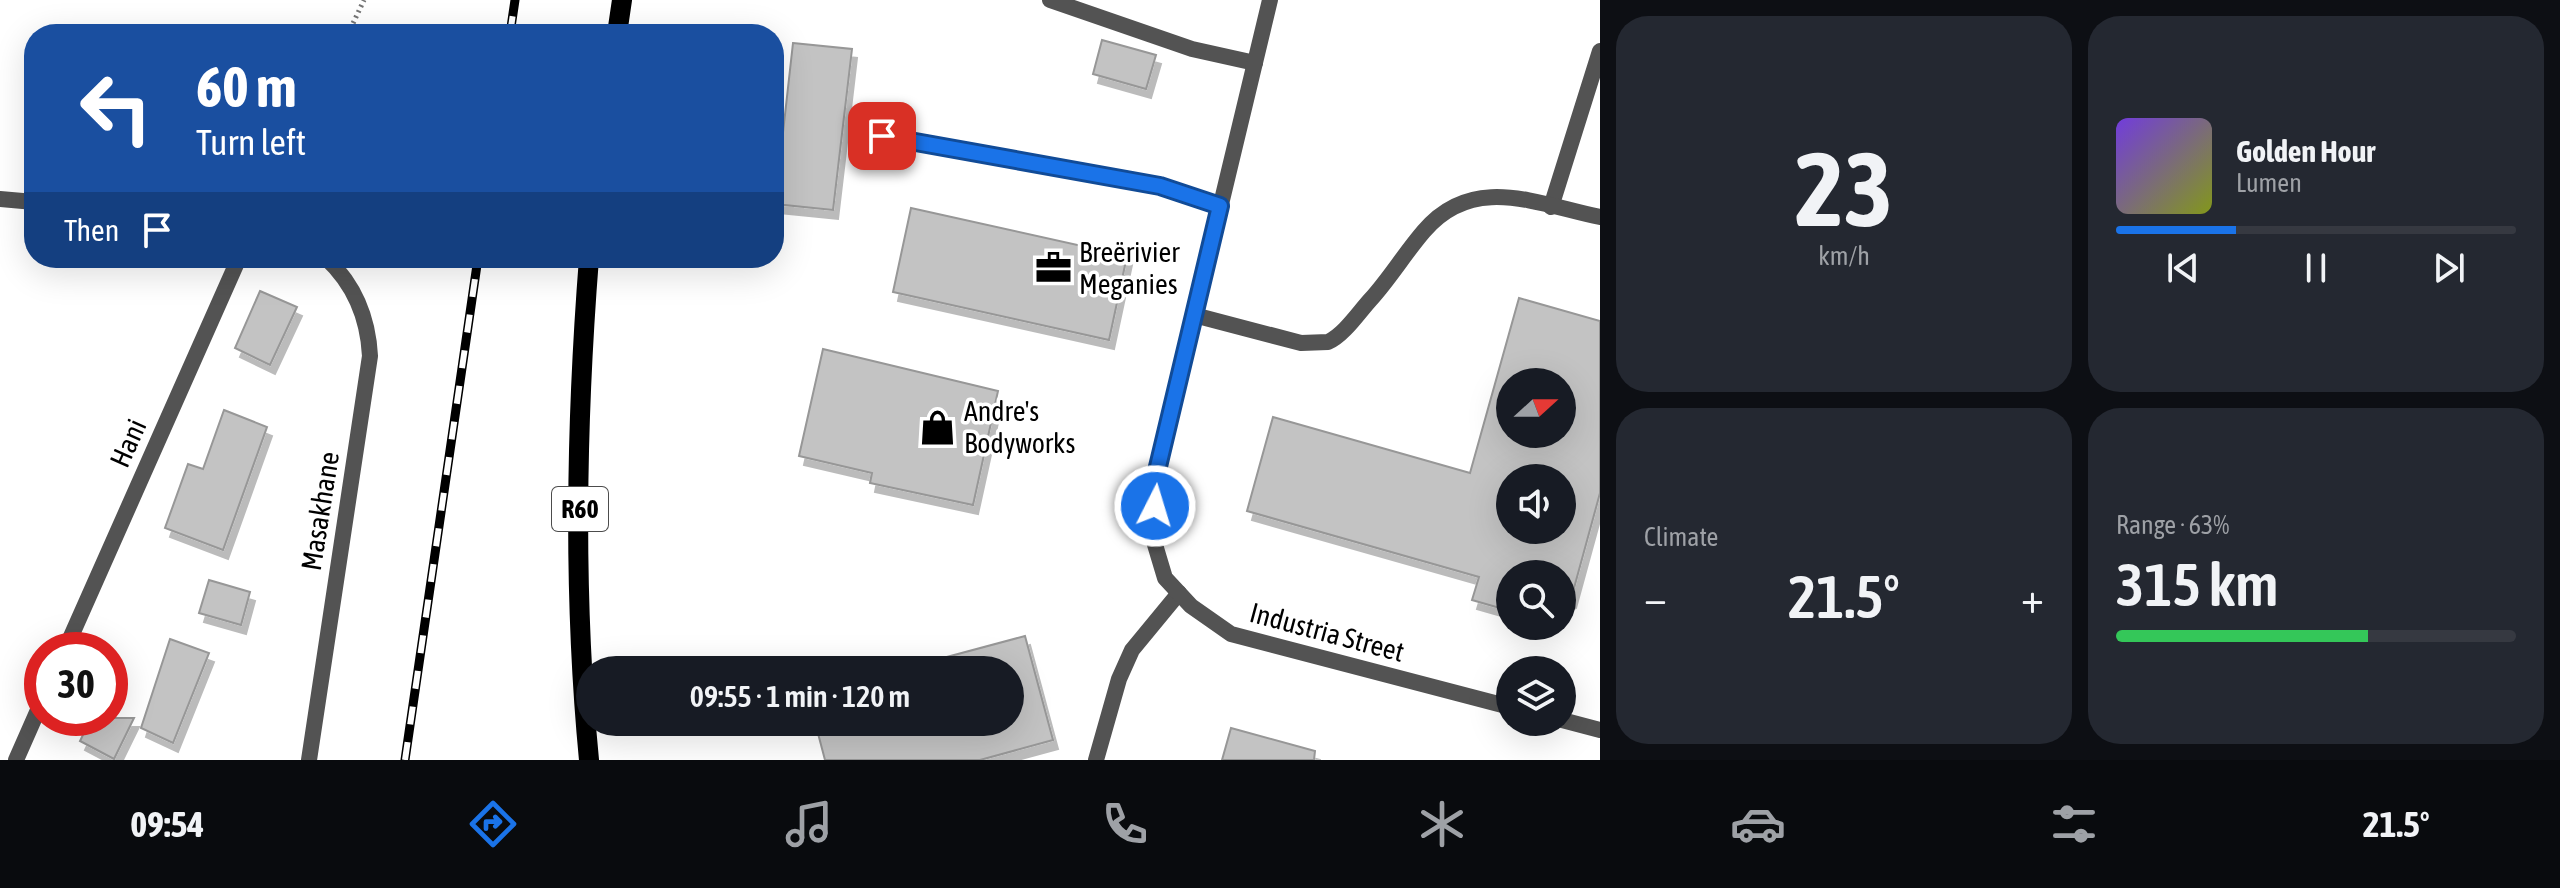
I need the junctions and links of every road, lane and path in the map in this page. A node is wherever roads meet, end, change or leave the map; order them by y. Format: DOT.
graph roads {
  1 [pos="364,0"];
  2 [pos="622,0"];
  3 [pos="1050,0"];
  4 [pos="1270,0"];
  5 [pos="353,24"];
  6 [pos="618,24"];
  7 [pos="1600,51"];
  8 [pos="1255,63"];
  9 [pos="882,136"];
  10 [pos="0,199"];
  11 [pos="24,201"];
  12 [pos="1220,206"];
  13 [pos="1551,207"];
  14 [pos="1600,217"];
  15 [pos="235,268"];
  16 [pos="337,268"];
  17 [pos="588,268"];
  18 [pos="1194,315"];
  19 [pos="1179,593"];
  20 [pos="73,632"];
  21 [pos="1496,703"];
  22 [pos="1576,724"];
  23 [pos="1600,730"];
  24 [pos="27,736"];
  25 [pos="16,760"];
  26 [pos="309,760"];
  27 [pos="589,760"];
  28 [pos="1096,760"];
  1 -- 5 [label="path"];
  2 -- 6 [label="main road"];
  3 -- 8 [label="street"];
  4 -- 8 [label="street, Industria Street"];
  7 -- 13 [label="street"];
  8 -- 12 [label="street, Industria Street"];
  9 -- 12 [label="street"];
  10 -- 11 [label="street"];
  12 -- 18 [label="street, Industria Street"];
  13 -- 14 [label="street"];
  13 -- 18 [label="street"];
  15 -- 20 [label="street, Hani"];
  16 -- 26 [label="street, Masakhane"];
  17 -- 27 [label="main road, R60"];
  18 -- 19 [label="street, Industria Street"];
  19 -- 21 [label="street, Industria Street"];
  19 -- 28 [label="street"];
  22 -- 23 [label="street"];
  24 -- 25 [label="street"];
}
